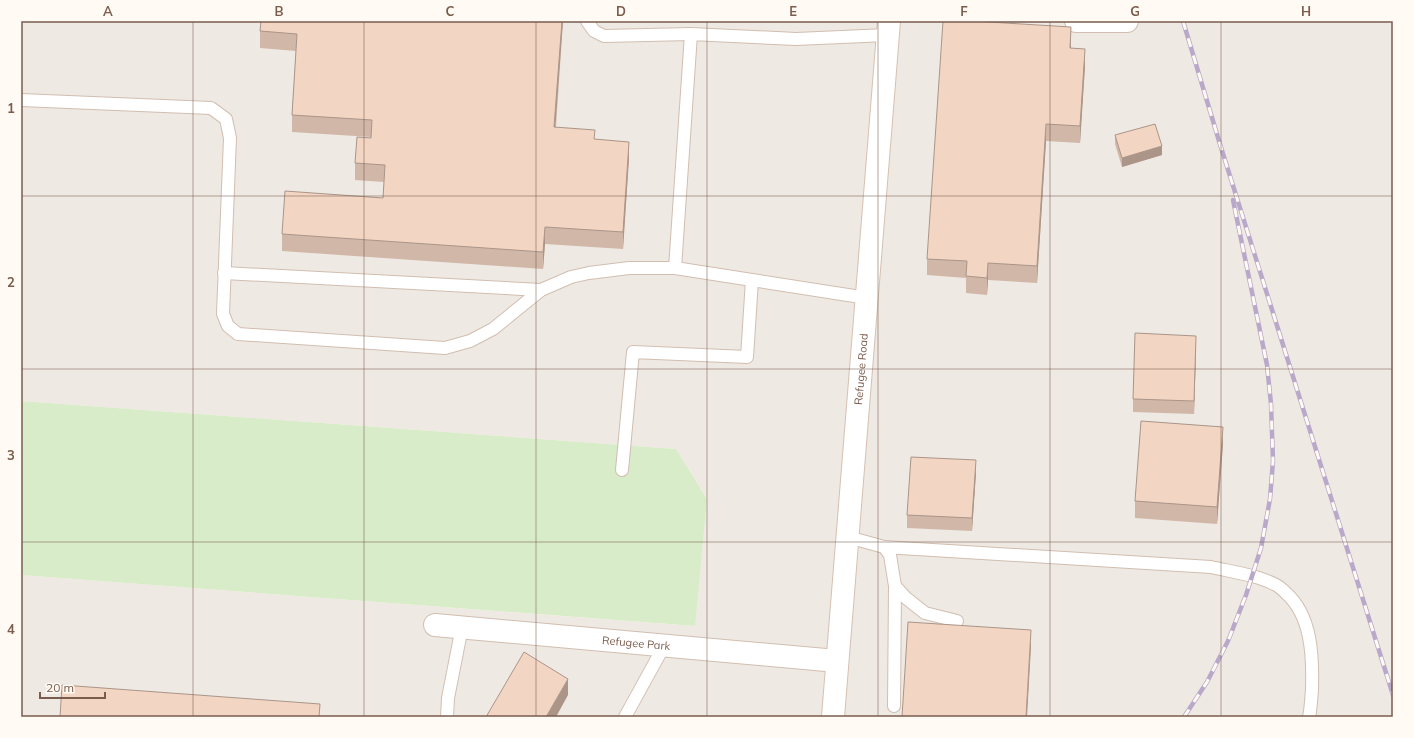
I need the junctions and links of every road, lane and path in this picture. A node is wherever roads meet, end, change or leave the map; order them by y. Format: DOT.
graph roads {
  1 [pos="587,21"];
  2 [pos="1076,21"];
  3 [pos="1127,21"];
  4 [pos="888,28"];
  5 [pos="691,34"];
  6 [pos="21,100"];
  7 [pos="675,268"];
  8 [pos="224,273"];
  9 [pos="752,280"];
  10 [pos="541,290"];
  11 [pos="867,298"];
  12 [pos="622,470"];
  13 [pos="848,536"];
  14 [pos="884,547"];
  15 [pos="895,586"];
  16 [pos="958,621"];
  17 [pos="435,625"];
  18 [pos="462,628"];
  19 [pos="664,646"];
  20 [pos="837,661"];
  21 [pos="894,706"];
  22 [pos="447,717"];
  23 [pos="625,717"];
  24 [pos="833,717"];
  25 [pos="1308,717"];
  1 -- 5 [label="lane"];
  2 -- 3 [label="main road"];
  4 -- 5 [label="lane"];
  4 -- 11 [label="main road, Refugee Road"];
  5 -- 7 [label="lane"];
  6 -- 8 [label="lane"];
  7 -- 9 [label="lane"];
  7 -- 10 [label="lane"];
  8 -- 10 [label="lane"];
  8 -- 10 [label="lane"];
  9 -- 11 [label="lane"];
  9 -- 12 [label="lane"];
  11 -- 13 [label="main road, Refugee Road"];
  13 -- 14 [label="lane"];
  13 -- 20 [label="main road, Refugee Road"];
  14 -- 15 [label="lane"];
  14 -- 25 [label="lane"];
  15 -- 16 [label="lane"];
  15 -- 21 [label="lane"];
  17 -- 18 [label="main road, Refugee Park"];
  18 -- 19 [label="main road, Refugee Park"];
  18 -- 22 [label="lane"];
  19 -- 20 [label="main road, Refugee Park"];
  19 -- 23 [label="lane"];
  20 -- 24 [label="main road, Refugee Road"];
}
